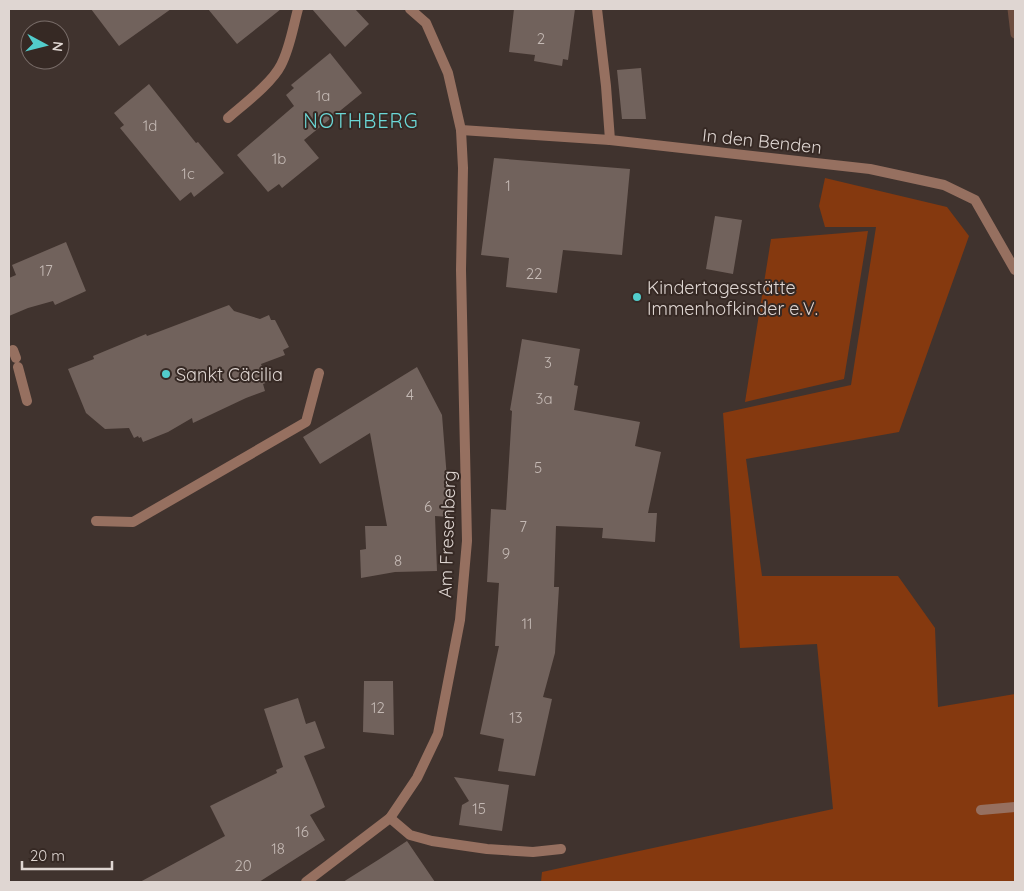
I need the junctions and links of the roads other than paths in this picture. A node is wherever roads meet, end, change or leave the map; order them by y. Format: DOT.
graph roads {
  1 [pos="298,9"];
  2 [pos="410,9"];
  3 [pos="597,9"];
  4 [pos="228,118"];
  5 [pos="461,130"];
  6 [pos="610,140"];
  7 [pos="1015,270"];
  8 [pos="16,358"];
  9 [pos="319,373"];
  10 [pos="27,401"];
  11 [pos="96,521"];
  12 [pos="1015,807"];
  13 [pos="981,810"];
  14 [pos="390,818"];
  15 [pos="560,849"];
  16 [pos="306,882"];
  1 -- 4 [label="street"];
  2 -- 5 [label="street, Am Fresenberg"];
  3 -- 6 [label="street"];
  5 -- 6 [label="street, In den Benden"];
  5 -- 14 [label="street, Am Fresenberg"];
  6 -- 7 [label="street, In den Benden"];
  8 -- 10 [label="street"];
  9 -- 11 [label="street"];
  12 -- 13 [label="street"];
  14 -- 15 [label="street"];
  14 -- 16 [label="street, Am Fresenberg"];
}
